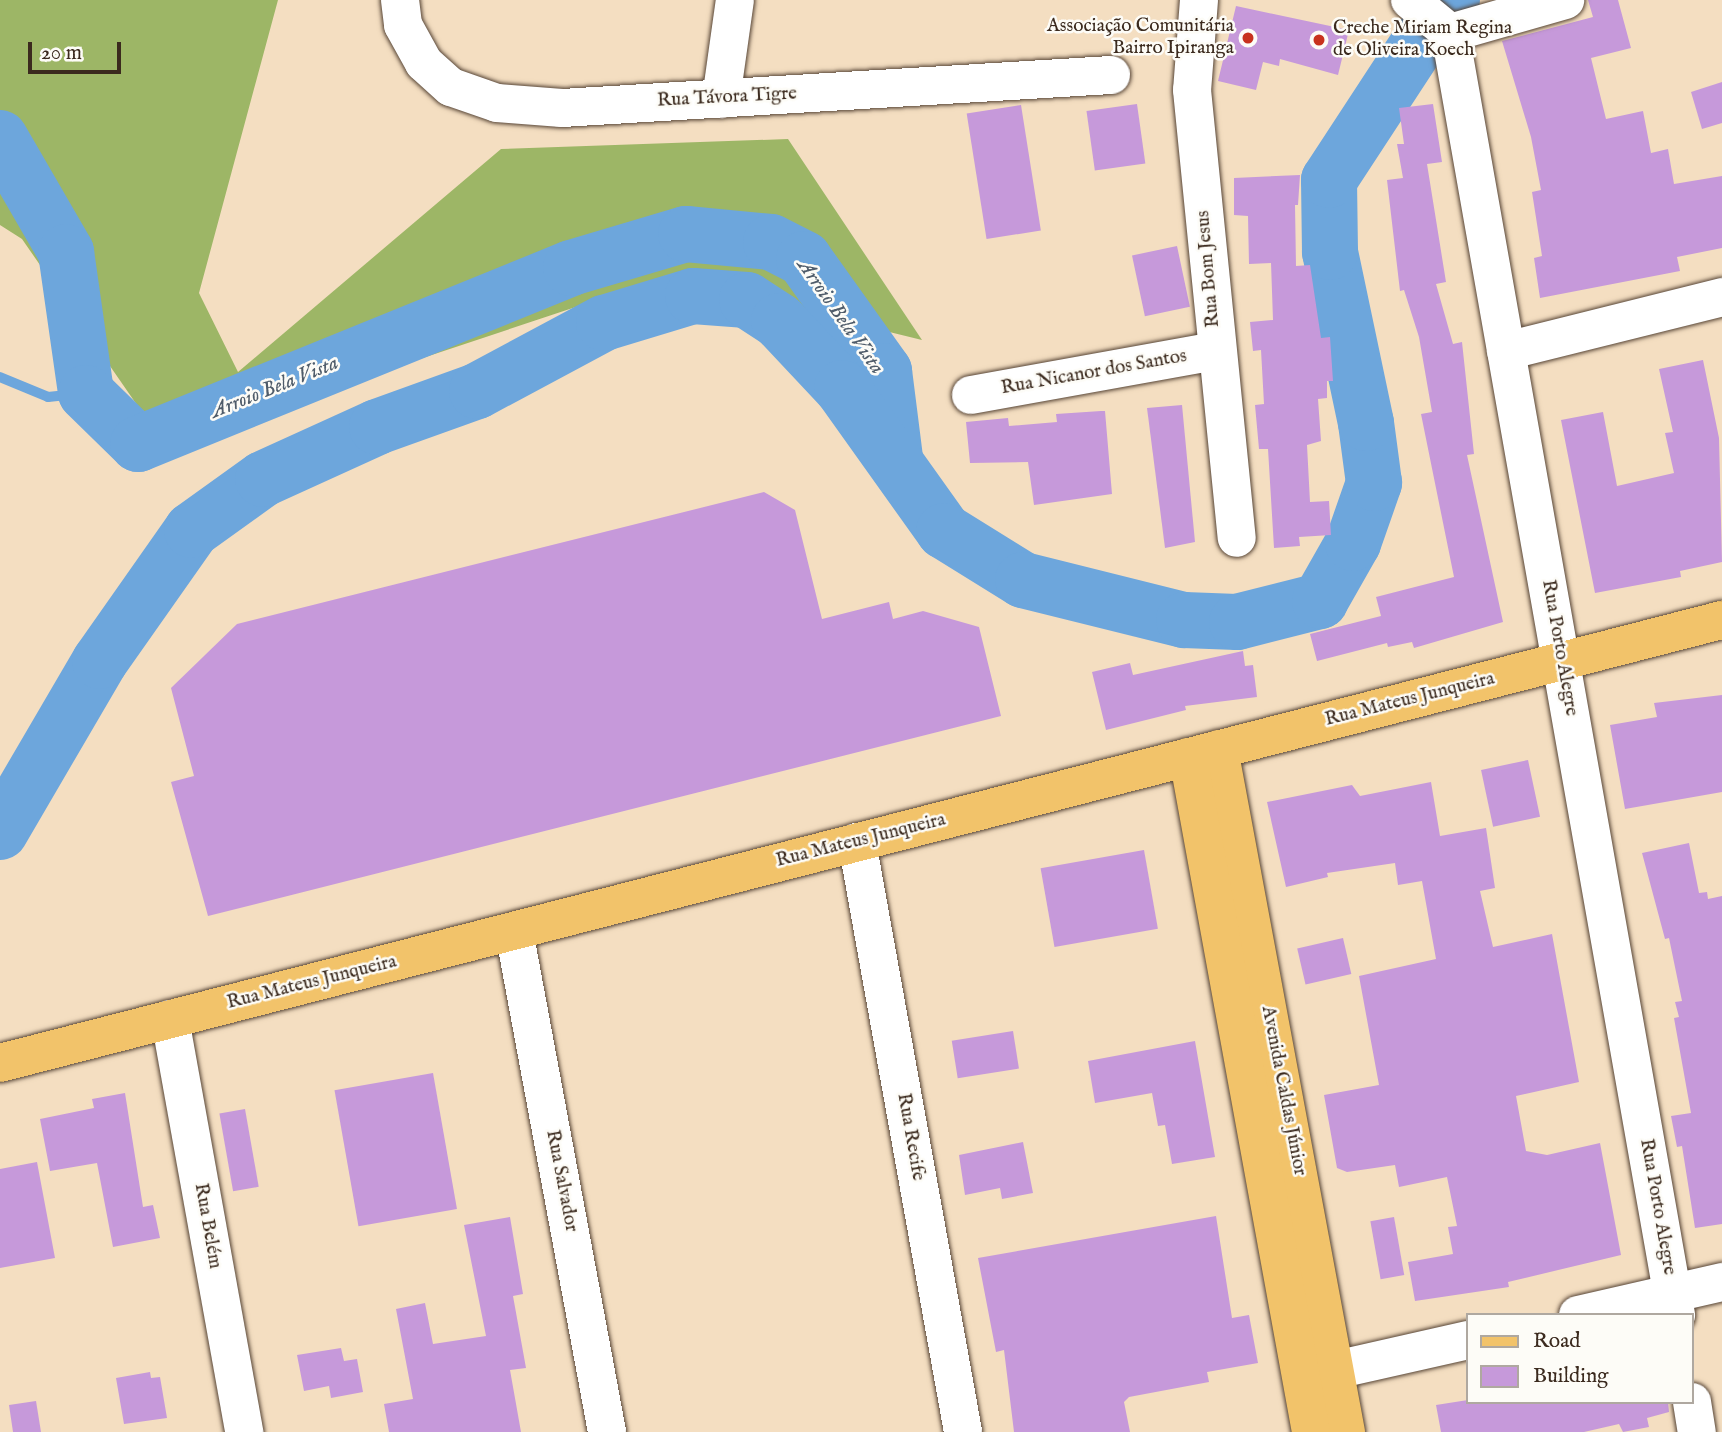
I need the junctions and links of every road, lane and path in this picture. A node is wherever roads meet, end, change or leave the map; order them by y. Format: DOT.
graph roads {
  1 [pos="400,0"];
  2 [pos="736,0"];
  3 [pos="1199,0"];
  4 [pos="1409,0"];
  5 [pos="1565,0"];
  6 [pos="1450,33"];
  7 [pos="1111,75"];
  8 [pos="721,99"];
  9 [pos="1722,297"];
  10 [pos="1216,351"];
  11 [pos="1506,351"];
  12 [pos="971,395"];
  13 [pos="1237,538"];
  14 [pos="1722,620"];
  15 [pos="1561,662"];
  16 [pos="1203,753"];
  17 [pos="857,842"];
  18 [pos="514,931"];
  19 [pos="170,1019"];
  20 [pos="0,1063"];
  21 [pos="1722,1282"];
  22 [pos="1674,1304"];
  23 [pos="1595,1313"];
  24 [pos="1466,1340"];
  25 [pos="1318,1374"];
  26 [pos="1692,1404"];
  27 [pos="244,1432"];
  28 [pos="607,1432"];
  29 [pos="963,1432"];
  30 [pos="1311,1432"];
  31 [pos="1346,1432"];
  32 [pos="1697,1432"];
  1 -- 8 [label="street, Rua Távora Tigre"];
  2 -- 8 [label="street"];
  3 -- 10 [label="street, Rua Bom Jesus"];
  4 -- 6 [label="street"];
  5 -- 6 [label="street"];
  6 -- 11 [label="street, Rua Porto Alegre"];
  7 -- 8 [label="street, Rua Távora Tigre"];
  9 -- 11 [label="street"];
  10 -- 12 [label="street, Rua Nicanor dos Santos"];
  10 -- 13 [label="street, Rua Bom Jesus"];
  11 -- 15 [label="street, Rua Porto Alegre"];
  14 -- 15 [label="main road, Rua Mateus Junqueira"];
  15 -- 16 [label="main road, Rua Mateus Junqueira"];
  15 -- 22 [label="street, Rua Porto Alegre"];
  16 -- 17 [label="main road, Rua Mateus Junqueira"];
  16 -- 25 [label="main road, Avenida Caldas Júnior"];
  17 -- 18 [label="main road, Rua Mateus Junqueira"];
  17 -- 29 [label="street, Rua Recife"];
  18 -- 19 [label="main road, Rua Mateus Junqueira"];
  18 -- 28 [label="street, Rua Salvador"];
  19 -- 20 [label="main road, Rua Mateus Junqueira"];
  19 -- 27 [label="street, Rua Belém"];
  21 -- 22 [label="street"];
  22 -- 23 [label="street"];
  24 -- 25 [label="street"];
  25 -- 30 [label="main road, Avenida Caldas Júnior"];
  25 -- 31 [label="main road, Avenida Caldas Júnior"];
  26 -- 32 [label="street"];
}
